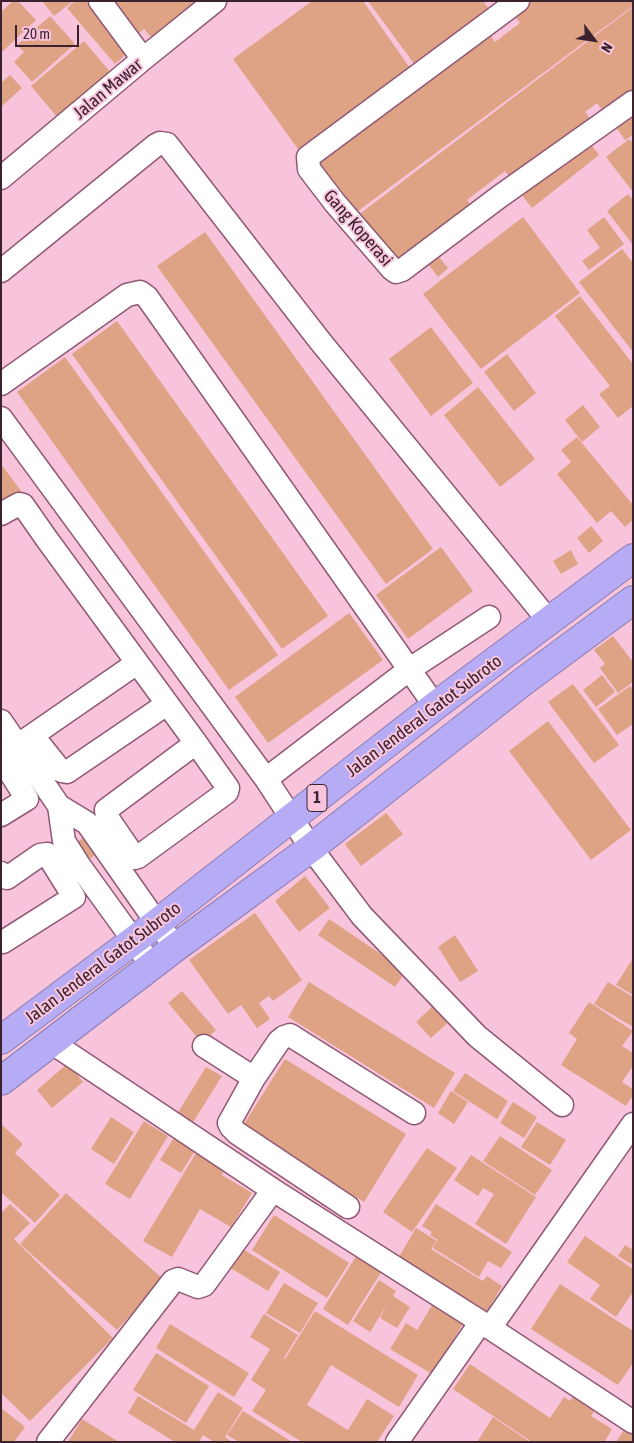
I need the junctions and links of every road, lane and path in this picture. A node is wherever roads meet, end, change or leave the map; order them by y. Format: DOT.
graph roads {
  1 [pos="100,1"];
  2 [pos="215,1"];
  3 [pos="518,1"];
  4 [pos="143,59"];
  5 [pos="633,102"];
  6 [pos="1,178"];
  7 [pos="1,271"];
  8 [pos="1,384"];
  9 [pos="1,418"];
  10 [pos="1,514"];
  11 [pos="633,558"];
  12 [pos="633,600"];
  13 [pos="488,617"];
  14 [pos="549,621"];
  15 [pos="138,663"];
  16 [pos="410,670"];
  17 [pos="167,704"];
  18 [pos="435,706"];
  19 [pos="1,721"];
  20 [pos="196,743"];
  21 [pos="13,749"];
  22 [pos="266,778"];
  23 [pos="59,806"];
  24 [pos="1,815"];
  25 [pos="291,819"];
  26 [pos="311,848"];
  27 [pos="1,873"];
  28 [pos="157,923"];
  29 [pos="132,940"];
  30 [pos="3,942"];
  31 [pos="176,947"];
  32 [pos="152,966"];
  33 [pos="1,1040"];
  34 [pos="51,1042"];
  35 [pos="204,1046"];
  36 [pos="254,1078"];
  37 [pos="1,1081"];
  38 [pos="562,1105"];
  39 [pos="414,1113"];
  40 [pos="633,1124"];
  41 [pos="234,1130"];
  42 [pos="219,1154"];
  43 [pos="273,1190"];
  44 [pos="348,1206"];
  45 [pos="486,1325"];
  46 [pos="633,1422"];
  47 [pos="48,1442"];
  48 [pos="397,1442"];
  1 -- 4 [label="street"];
  2 -- 4 [label="street, Jalan Mawar"];
  3 -- 5 [label="street, Gang Koperasi"];
  4 -- 6 [label="street, Jalan Mawar"];
  7 -- 14 [label="street"];
  8 -- 16 [label="street"];
  9 -- 22 [label="street"];
  10 -- 15 [label="street"];
  11 -- 14 [label="highway, Jalan Jenderal Gatot Subroto / 1"];
  12 -- 26 [label="highway, Jalan Jenderal Gatot Subroto / 1"];
  13 -- 16 [label="street"];
  14 -- 18 [label="highway, Jalan Jenderal Gatot Subroto / 1"];
  15 -- 17 [label="street"];
  15 -- 21 [label="street"];
  16 -- 18 [label="street"];
  16 -- 22 [label="street"];
  17 -- 20 [label="street"];
  17 -- 21 [label="street"];
  18 -- 25 [label="highway, Jalan Jenderal Gatot Subroto / 1"];
  19 -- 21 [label="street"];
  20 -- 20 [label="street"];
  21 -- 23 [label="street"];
  21 -- 24 [label="street"];
  22 -- 25 [label="street"];
  23 -- 28 [label="street"];
  23 -- 29 [label="street"];
  25 -- 26 [label="street"];
  25 -- 28 [label="highway, Jalan Jenderal Gatot Subroto / 1"];
  26 -- 31 [label="highway, Jalan Jenderal Gatot Subroto / 1"];
  26 -- 38 [label="street"];
  27 -- 30 [label="street"];
  28 -- 29 [label="highway, Jalan Jenderal Gatot Subroto / 1"];
  28 -- 31 [label="street"];
  29 -- 32 [label="street"];
  29 -- 33 [label="highway, Jalan Jenderal Gatot Subroto / 1"];
  31 -- 32 [label="highway, Jalan Jenderal Gatot Subroto / 1"];
  32 -- 34 [label="highway, Jalan Jenderal Gatot Subroto / 1"];
  34 -- 37 [label="highway, Jalan Jenderal Gatot Subroto / 1"];
  34 -- 42 [label="street"];
  35 -- 36 [label="street"];
  36 -- 39 [label="street"];
  36 -- 41 [label="street"];
  40 -- 45 [label="street"];
  41 -- 42 [label="street"];
  41 -- 44 [label="street"];
  42 -- 43 [label="street"];
  43 -- 45 [label="street"];
  43 -- 47 [label="street"];
  45 -- 46 [label="street"];
  45 -- 48 [label="street"];
}
